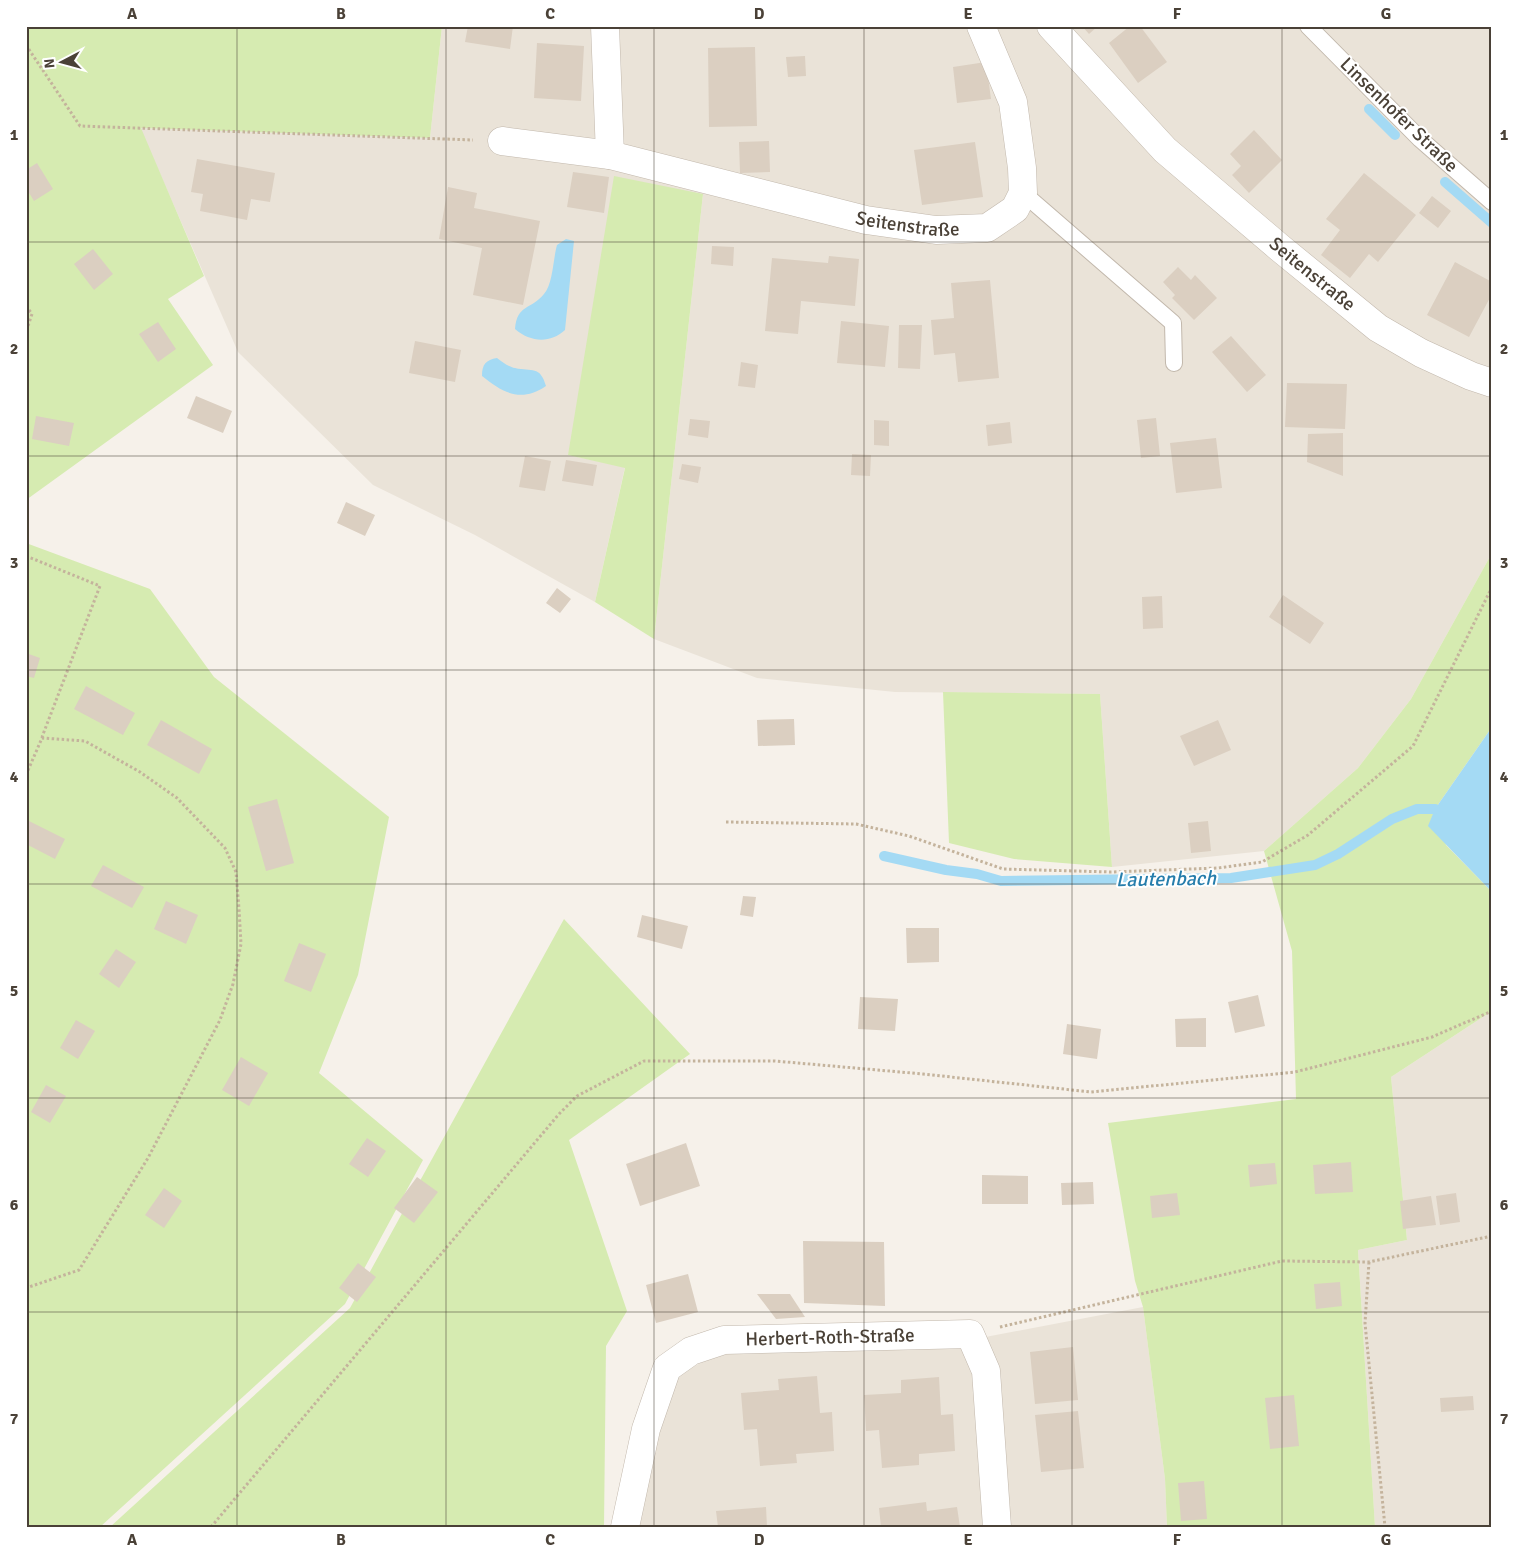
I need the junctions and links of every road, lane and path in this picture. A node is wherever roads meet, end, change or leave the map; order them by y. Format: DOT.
graph roads {
  1 [pos="605,26"];
  2 [pos="981,26"];
  3 [pos="1050,26"];
  4 [pos="1308,26"];
  5 [pos="26,45"];
  6 [pos="502,141"];
  7 [pos="610,155"];
  8 [pos="1023,193"];
  9 [pos="1492,202"];
  10 [pos="26,306"];
  11 [pos="26,332"];
  12 [pos="1174,363"];
  13 [pos="1492,383"];
  14 [pos="26,556"];
  15 [pos="1492,587"];
  16 [pos="42,738"];
  17 [pos="26,775"];
  18 [pos="726,822"];
  19 [pos="1492,1011"];
  20 [pos="1492,1236"];
  21 [pos="1369,1262"];
  22 [pos="26,1288"];
  23 [pos="970,1334"];
  24 [pos="211,1527"];
  25 [pos="625,1527"];
  26 [pos="997,1527"];
  27 [pos="1385,1527"];
  1 -- 7 [label="street"];
  2 -- 8 [label="street"];
  3 -- 13 [label="street, Seitenstraße"];
  4 -- 9 [label="lane, Linsenhofer Straße"];
  5 -- 6 [label="path"];
  6 -- 7 [label="street, Seitenstraße"];
  7 -- 8 [label="street, Seitenstraße"];
  8 -- 12 [label="lane"];
  10 -- 11 [label="path"];
  14 -- 16 [label="path"];
  15 -- 18 [label="path"];
  16 -- 17 [label="path"];
  16 -- 22 [label="path"];
  19 -- 24 [label="path"];
  20 -- 21 [label="path"];
  21 -- 23 [label="path"];
  21 -- 27 [label="path"];
  23 -- 25 [label="street, Herbert-Roth-Straße"];
  23 -- 26 [label="street"];
}
